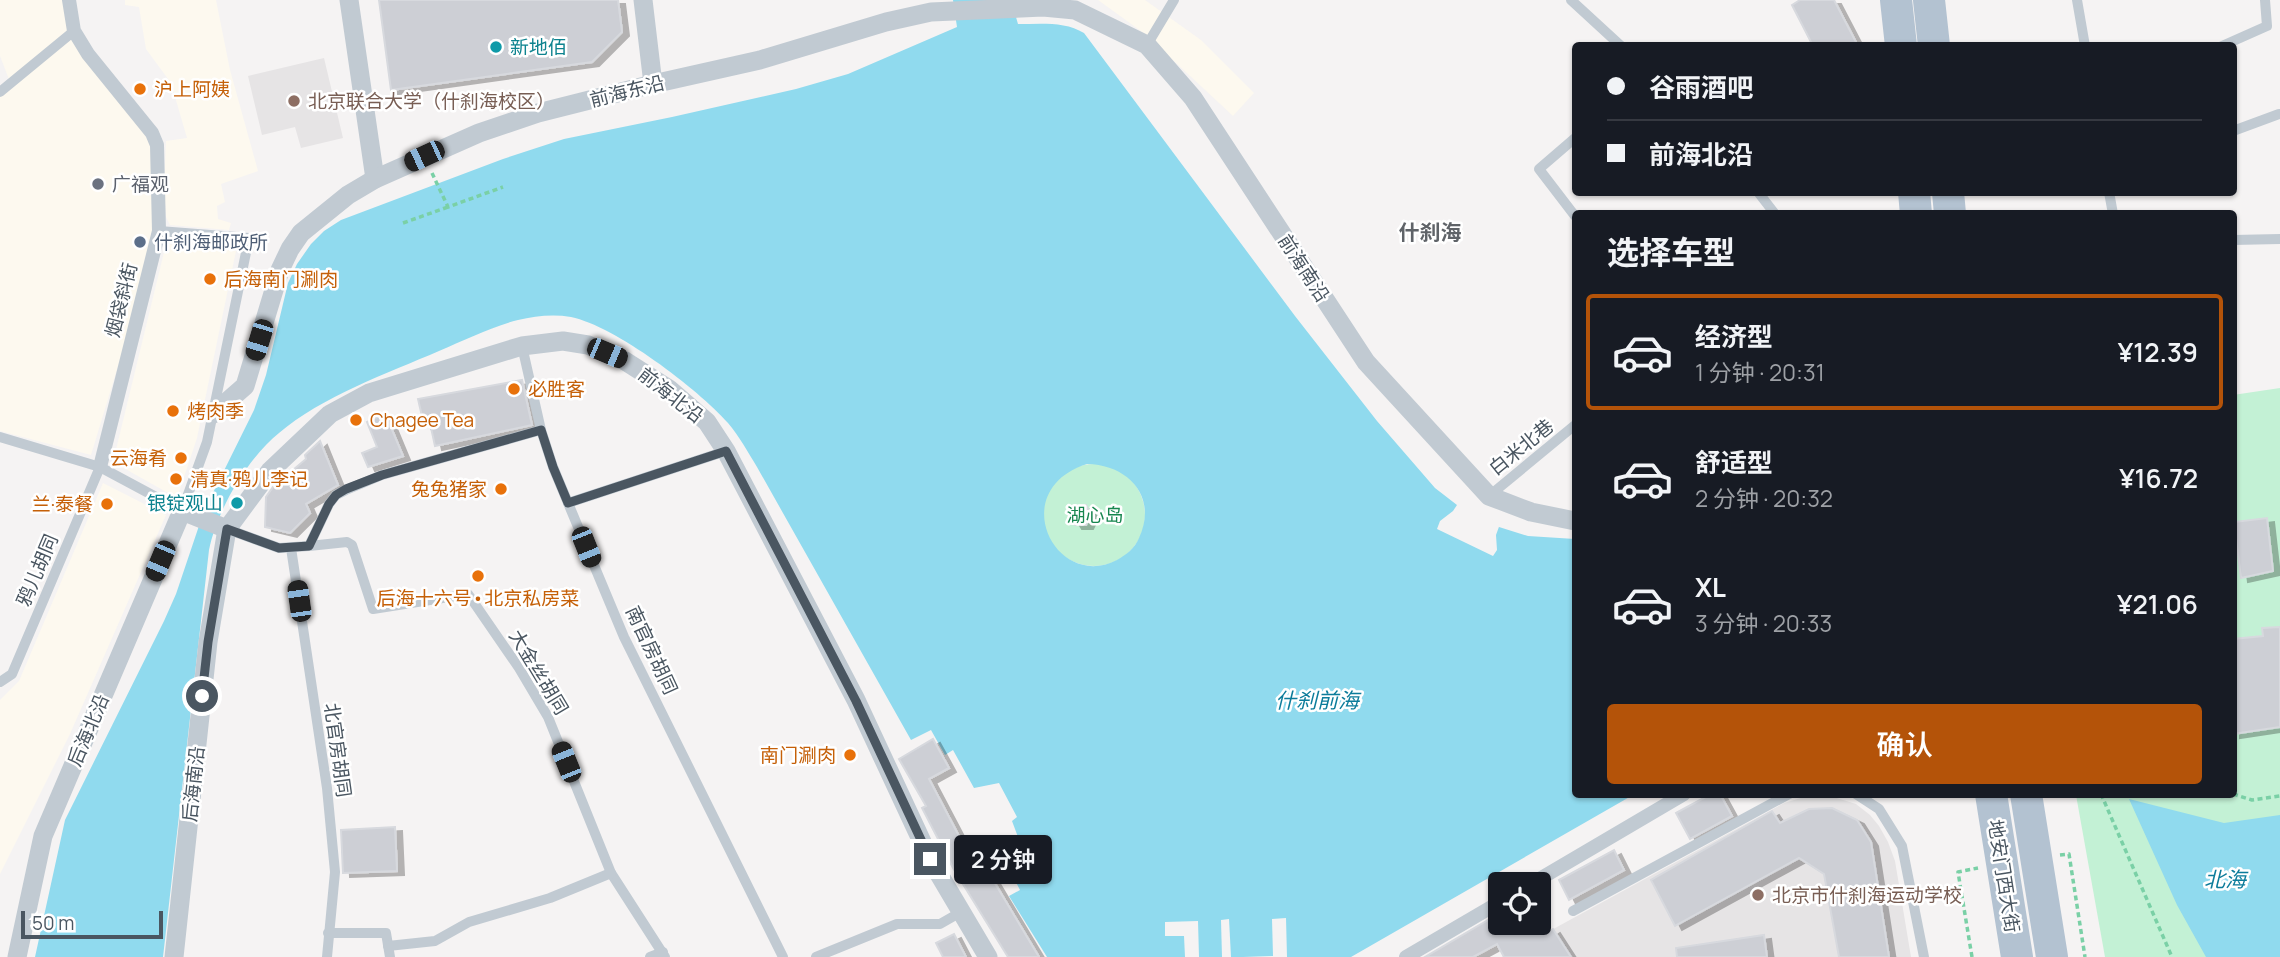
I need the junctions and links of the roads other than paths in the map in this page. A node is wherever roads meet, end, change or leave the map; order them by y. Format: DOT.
graph roads {
  1 [pos="69,0"];
  2 [pos="349,0"];
  3 [pos="643,0"];
  4 [pos="1174,0"];
  5 [pos="1571,0"];
  6 [pos="1896,0"];
  7 [pos="1929,0"];
  8 [pos="2077,0"];
  9 [pos="2264,0"];
  10 [pos="1042,4"];
  11 [pos="930,6"];
  12 [pos="74,31"];
  13 [pos="1618,42"];
  14 [pos="1900,42"];
  15 [pos="1934,42"];
  16 [pos="2084,42"];
  17 [pos="2231,42"];
  18 [pos="1147,45"];
  19 [pos="653,83"];
  20 [pos="0,92"];
  21 [pos="2279,114"];
  22 [pos="2237,130"];
  23 [pos="1572,141"];
  24 [pos="375,179"];
  25 [pos="1761,196"];
  26 [pos="1772,210"];
  27 [pos="1572,212"];
  28 [pos="159,231"];
  29 [pos="2280,239"];
  30 [pos="2237,240"];
  31 [pos="522,346"];
  32 [pos="213,414"];
  33 [pos="1572,427"];
  34 [pos="541,430"];
  35 [pos="0,437"];
  36 [pos="726,451"];
  37 [pos="100,467"];
  38 [pos="1489,496"];
  39 [pos="568,503"];
  40 [pos="184,512"];
  41 [pos="1572,520"];
  42 [pos="225,528"];
  43 [pos="309,546"];
  44 [pos="291,548"];
  45 [pos="0,682"];
  46 [pos="1677,798"];
  47 [pos="1781,798"];
  48 [pos="1862,798"];
  49 [pos="1992,798"];
  50 [pos="2027,798"];
  51 [pos="1551,872"];
  52 [pos="611,873"];
  53 [pos="1488,909"];
  54 [pos="1573,911"];
  55 [pos="961,912"];
  56 [pos="328,933"];
  57 [pos="389,952"];
  58 [pos="664,955"];
  59 [pos="17,957"];
  60 [pos="174,957"];
  61 [pos="327,957"];
  62 [pos="650,957"];
  63 [pos="783,957"];
  64 [pos="816,957"];
  65 [pos="988,957"];
  66 [pos="1406,957"];
  67 [pos="1924,957"];
  68 [pos="2017,957"];
  69 [pos="2052,957"];
  1 -- 12 [label="street, 烟袋斜街"];
  2 -- 24 [label="street"];
  3 -- 19 [label="street"];
  4 -- 18 [label="lane"];
  5 -- 13 [label="lane"];
  6 -- 14 [label="main road"];
  7 -- 15 [label="main road"];
  8 -- 16 [label="lane"];
  9 -- 17 [label="lane"];
  10 -- 11 [label="street, 前海东沿"];
  10 -- 18 [label="street, 前海南沿"];
  11 -- 19 [label="street, 前海东沿"];
  12 -- 20 [label="lane"];
  12 -- 28 [label="street, 烟袋斜街"];
  18 -- 38 [label="street, 前海南沿"];
  19 -- 24 [label="street, 前海东沿"];
  21 -- 22 [label="lane"];
  23 -- 27 [label="lane"];
  24 -- 32 [label="street, 前海东沿"];
  25 -- 26 [label="lane"];
  28 -- 32 [label="lane"];
  28 -- 37 [label="street, 烟袋斜街"];
  29 -- 30 [label="lane"];
  31 -- 34 [label="lane, 南官房胡同"];
  31 -- 36 [label="street, 前海北沿"];
  31 -- 42 [label="street, 前海北沿"];
  32 -- 40 [label="lane"];
  33 -- 38 [label="lane, 白米北巷"];
  34 -- 39 [label="lane, 南官房胡同"];
  34 -- 43 [label="lane"];
  35 -- 37 [label="lane"];
  36 -- 39 [label="lane"];
  36 -- 55 [label="street, 前海北沿"];
  37 -- 40 [label="lane"];
  37 -- 45 [label="lane, 鸦儿胡同"];
  38 -- 41 [label="street, 前海南沿"];
  39 -- 63 [label="lane, 南官房胡同"];
  40 -- 42 [label="street"];
  40 -- 59 [label="street, 后海北沿"];
  42 -- 44 [label="lane"];
  42 -- 60 [label="street, 后海南沿"];
  43 -- 44 [label="lane"];
  43 -- 52 [label="lane, 大金丝胡同"];
  44 -- 56 [label="lane, 北官房胡同"];
  46 -- 51 [label="street"];
  47 -- 54 [label="lane"];
  48 -- 67 [label="lane"];
  49 -- 68 [label="main road, 地安门西大街"];
  50 -- 69 [label="main road, 地安门西大街"];
  52 -- 57 [label="lane"];
  52 -- 58 [label="lane, 大金丝胡同"];
  53 -- 66 [label="street"];
  55 -- 64 [label="lane"];
  55 -- 65 [label="street, 前海北沿"];
  56 -- 57 [label="lane"];
  56 -- 61 [label="lane, 北官房胡同"];
  58 -- 62 [label="lane"];
}
